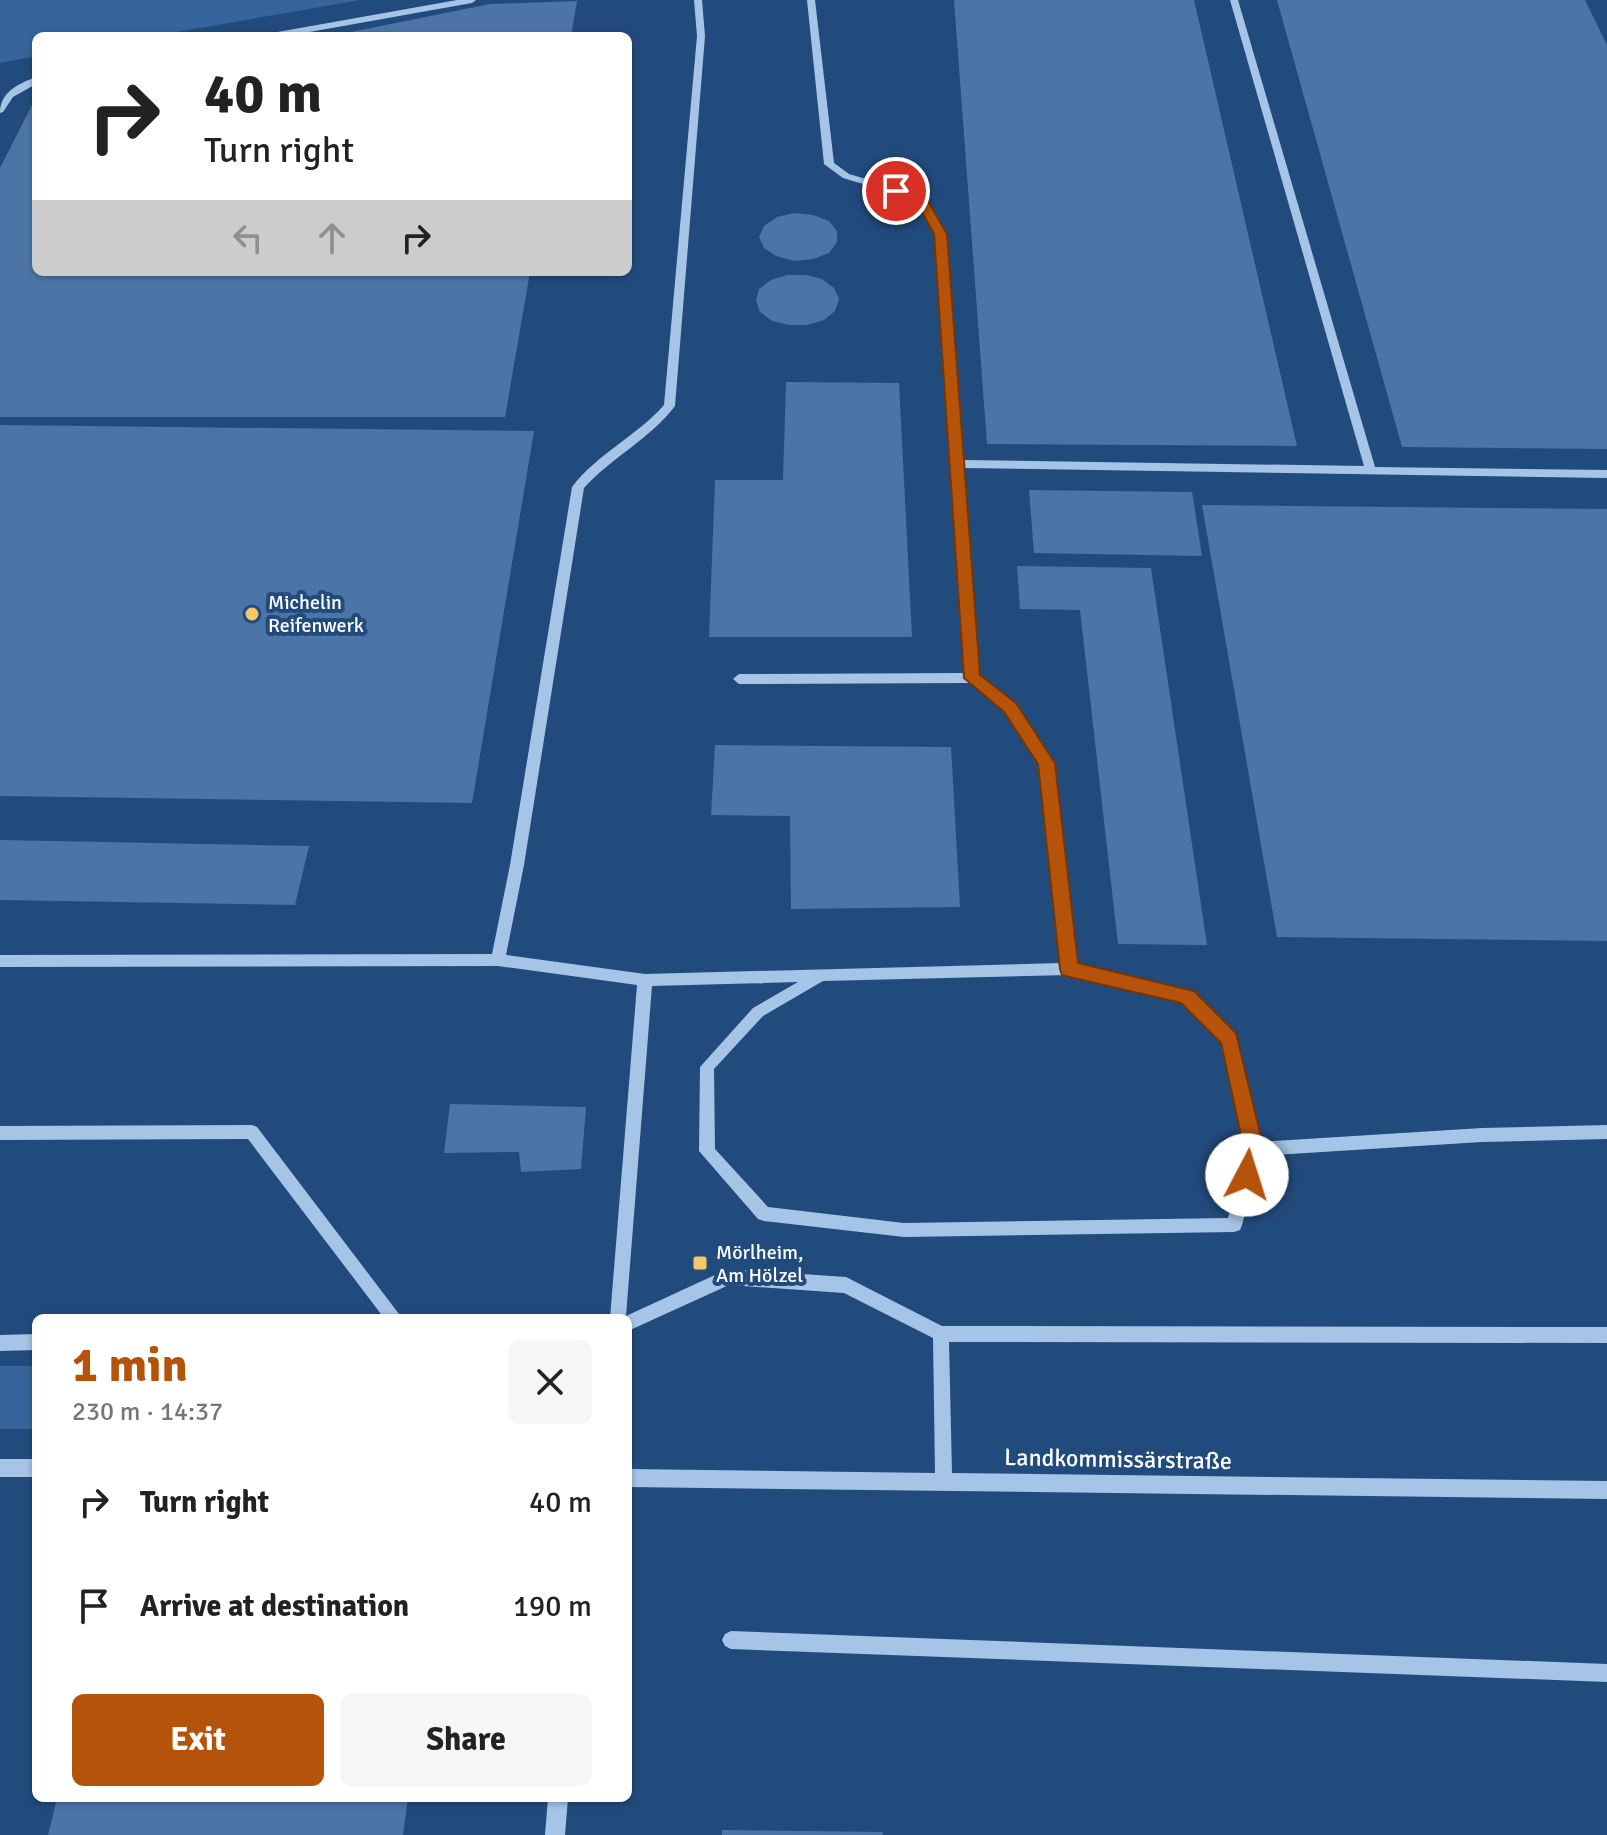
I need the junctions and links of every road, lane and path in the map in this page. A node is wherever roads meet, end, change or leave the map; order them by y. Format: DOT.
graph roads {
  1 [pos="472,0"];
  2 [pos="698,0"];
  3 [pos="811,0"];
  4 [pos="1234,0"];
  5 [pos="294,32"];
  6 [pos="32,82"];
  7 [pos="0,110"];
  8 [pos="957,464"];
  9 [pos="1370,469"];
  10 [pos="1607,474"];
  11 [pos="972,678"];
  12 [pos="739,679"];
  13 [pos="498,960"];
  14 [pos="0,961"];
  15 [pos="1069,969"];
  16 [pos="821,975"];
  17 [pos="645,980"];
  18 [pos="1607,1132"];
  19 [pos="0,1133"];
  20 [pos="1254,1149"];
  21 [pos="391,1314"];
  22 [pos="618,1314"];
  23 [pos="632,1321"];
  24 [pos="941,1334"];
  25 [pos="1607,1335"];
  26 [pos="32,1342"];
  27 [pos="0,1343"];
  28 [pos="0,1468"];
  29 [pos="32,1468"];
  30 [pos="632,1478"];
  31 [pos="944,1481"];
  32 [pos="1607,1490"];
  33 [pos="731,1640"];
  34 [pos="1607,1673"];
  35 [pos="558,1802"];
  36 [pos="555,1835"];
  1 -- 5 [label="street"];
  2 -- 13 [label="street"];
  3 -- 8 [label="street"];
  4 -- 9 [label="street"];
  6 -- 7 [label="street"];
  8 -- 9 [label="street"];
  8 -- 11 [label="street"];
  9 -- 10 [label="street"];
  11 -- 12 [label="street"];
  11 -- 15 [label="street"];
  13 -- 14 [label="street"];
  13 -- 17 [label="street"];
  15 -- 16 [label="street"];
  15 -- 20 [label="street"];
  16 -- 17 [label="street"];
  16 -- 20 [label="street"];
  17 -- 22 [label="street"];
  18 -- 20 [label="street"];
  19 -- 21 [label="street"];
  23 -- 24 [label="street"];
  24 -- 25 [label="street"];
  24 -- 31 [label="street"];
  26 -- 27 [label="street"];
  28 -- 29 [label="street"];
  30 -- 31 [label="street, Landkommissärstraße"];
  31 -- 32 [label="street, Landkommissärstraße"];
  33 -- 34 [label="street"];
  35 -- 36 [label="street"];
}
